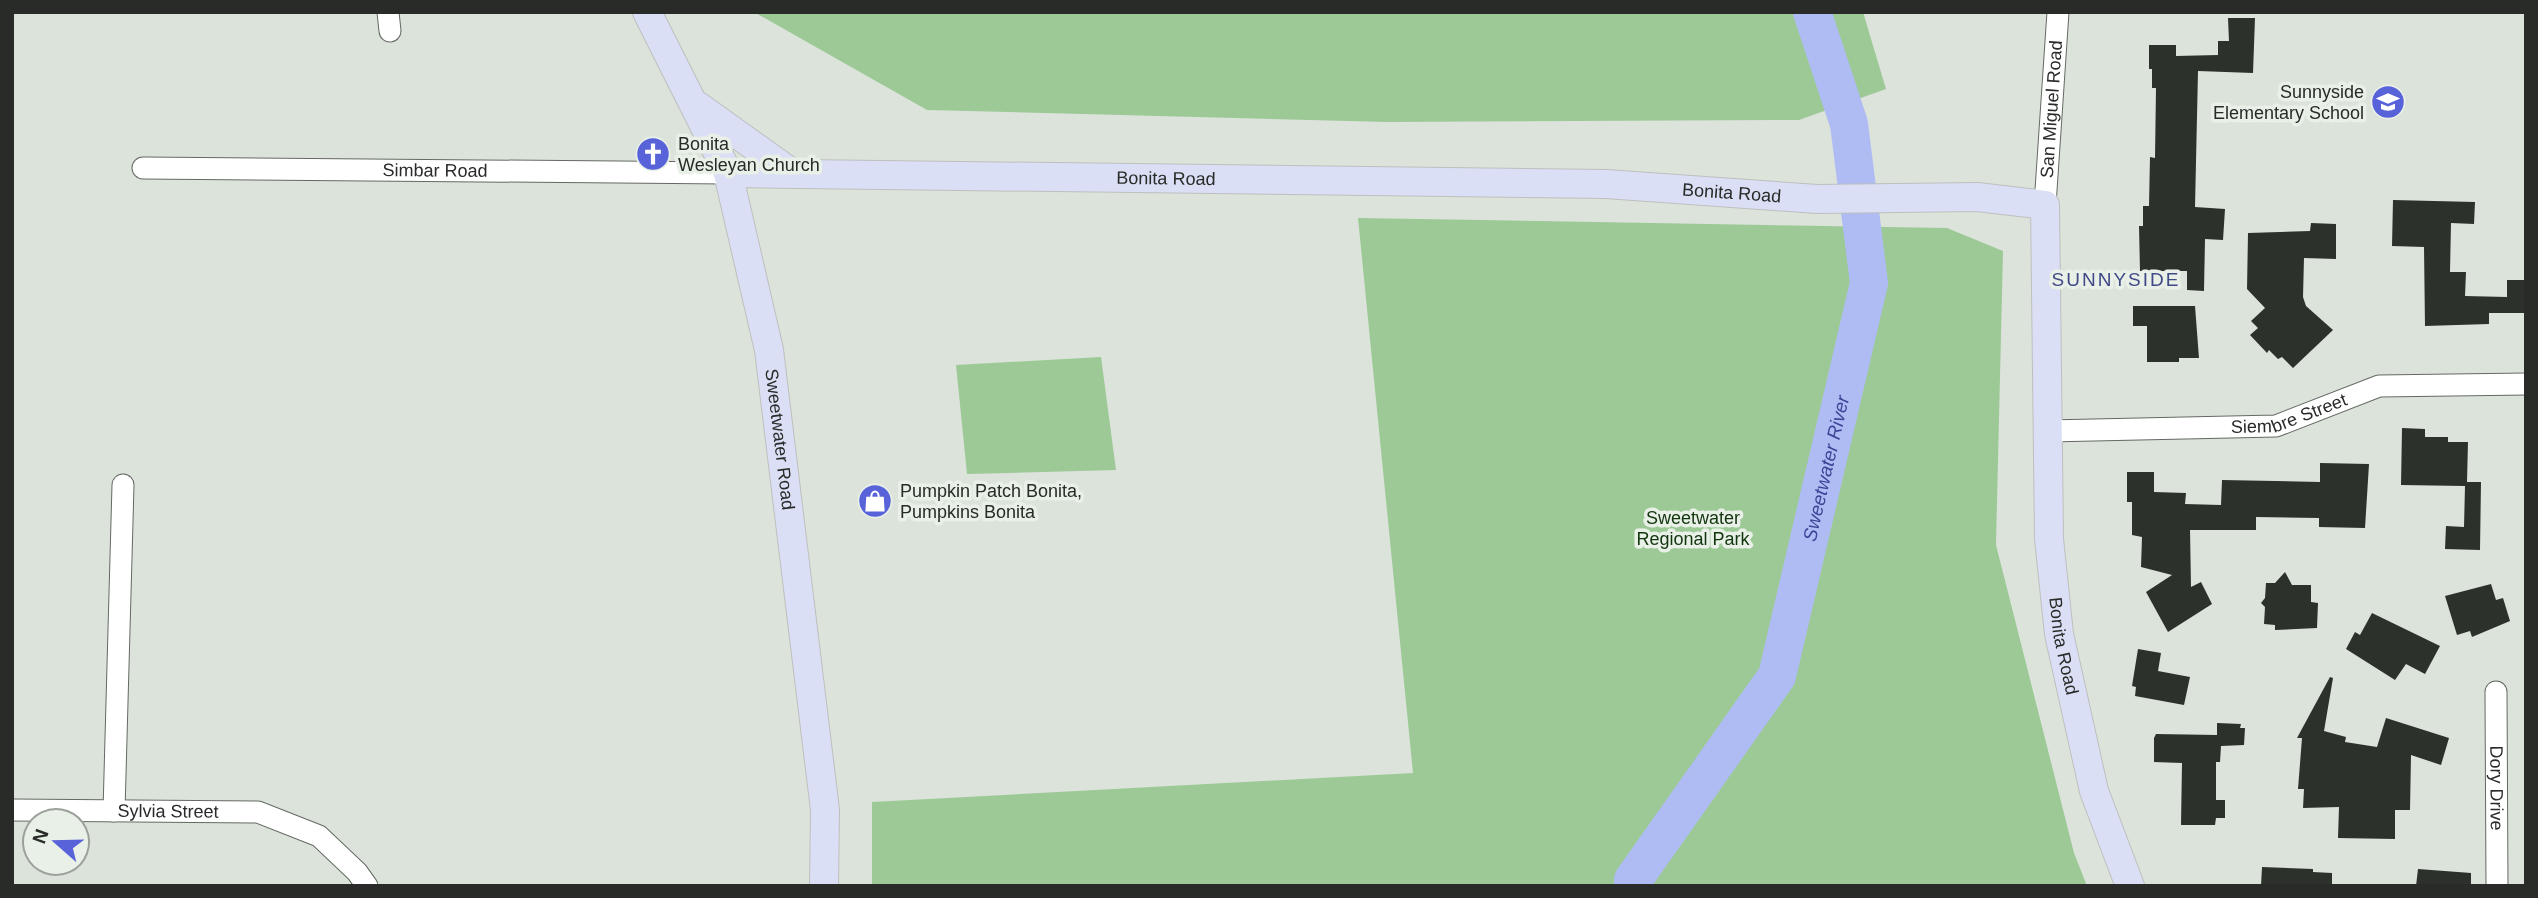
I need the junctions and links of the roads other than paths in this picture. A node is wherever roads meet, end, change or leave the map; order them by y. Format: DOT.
graph roads {
  1 [pos="647,12"];
  2 [pos="2058,12"];
  3 [pos="692,102"];
  4 [pos="143,168"];
  5 [pos="728,173"];
  6 [pos="793,174"];
  7 [pos="2045,205"];
  8 [pos="2526,384"];
  9 [pos="2048,431"];
  10 [pos="124,485"];
  11 [pos="2496,692"];
  12 [pos="12,810"];
  13 [pos="114,811"];
  14 [pos="366,886"];
  15 [pos="824,886"];
  16 [pos="2130,886"];
  17 [pos="2497,886"];
  1 -- 3 [label="main road, Sweetwater Road"];
  2 -- 7 [label="street, San Miguel Road"];
  3 -- 5 [label="main road, Sweetwater Road"];
  3 -- 6 [label="main road"];
  4 -- 5 [label="street, Simbar Road"];
  5 -- 6 [label="main road, Bonita Road"];
  5 -- 15 [label="main road, Sweetwater Road"];
  6 -- 7 [label="main road, Bonita Road"];
  7 -- 9 [label="main road, Bonita Road"];
  8 -- 9 [label="street, Siembre Street"];
  9 -- 16 [label="main road, Bonita Road"];
  10 -- 13 [label="street"];
  11 -- 17 [label="street, Dory Drive"];
  12 -- 13 [label="street, Sylvia Street"];
  13 -- 14 [label="street, Sylvia Street"];
}
